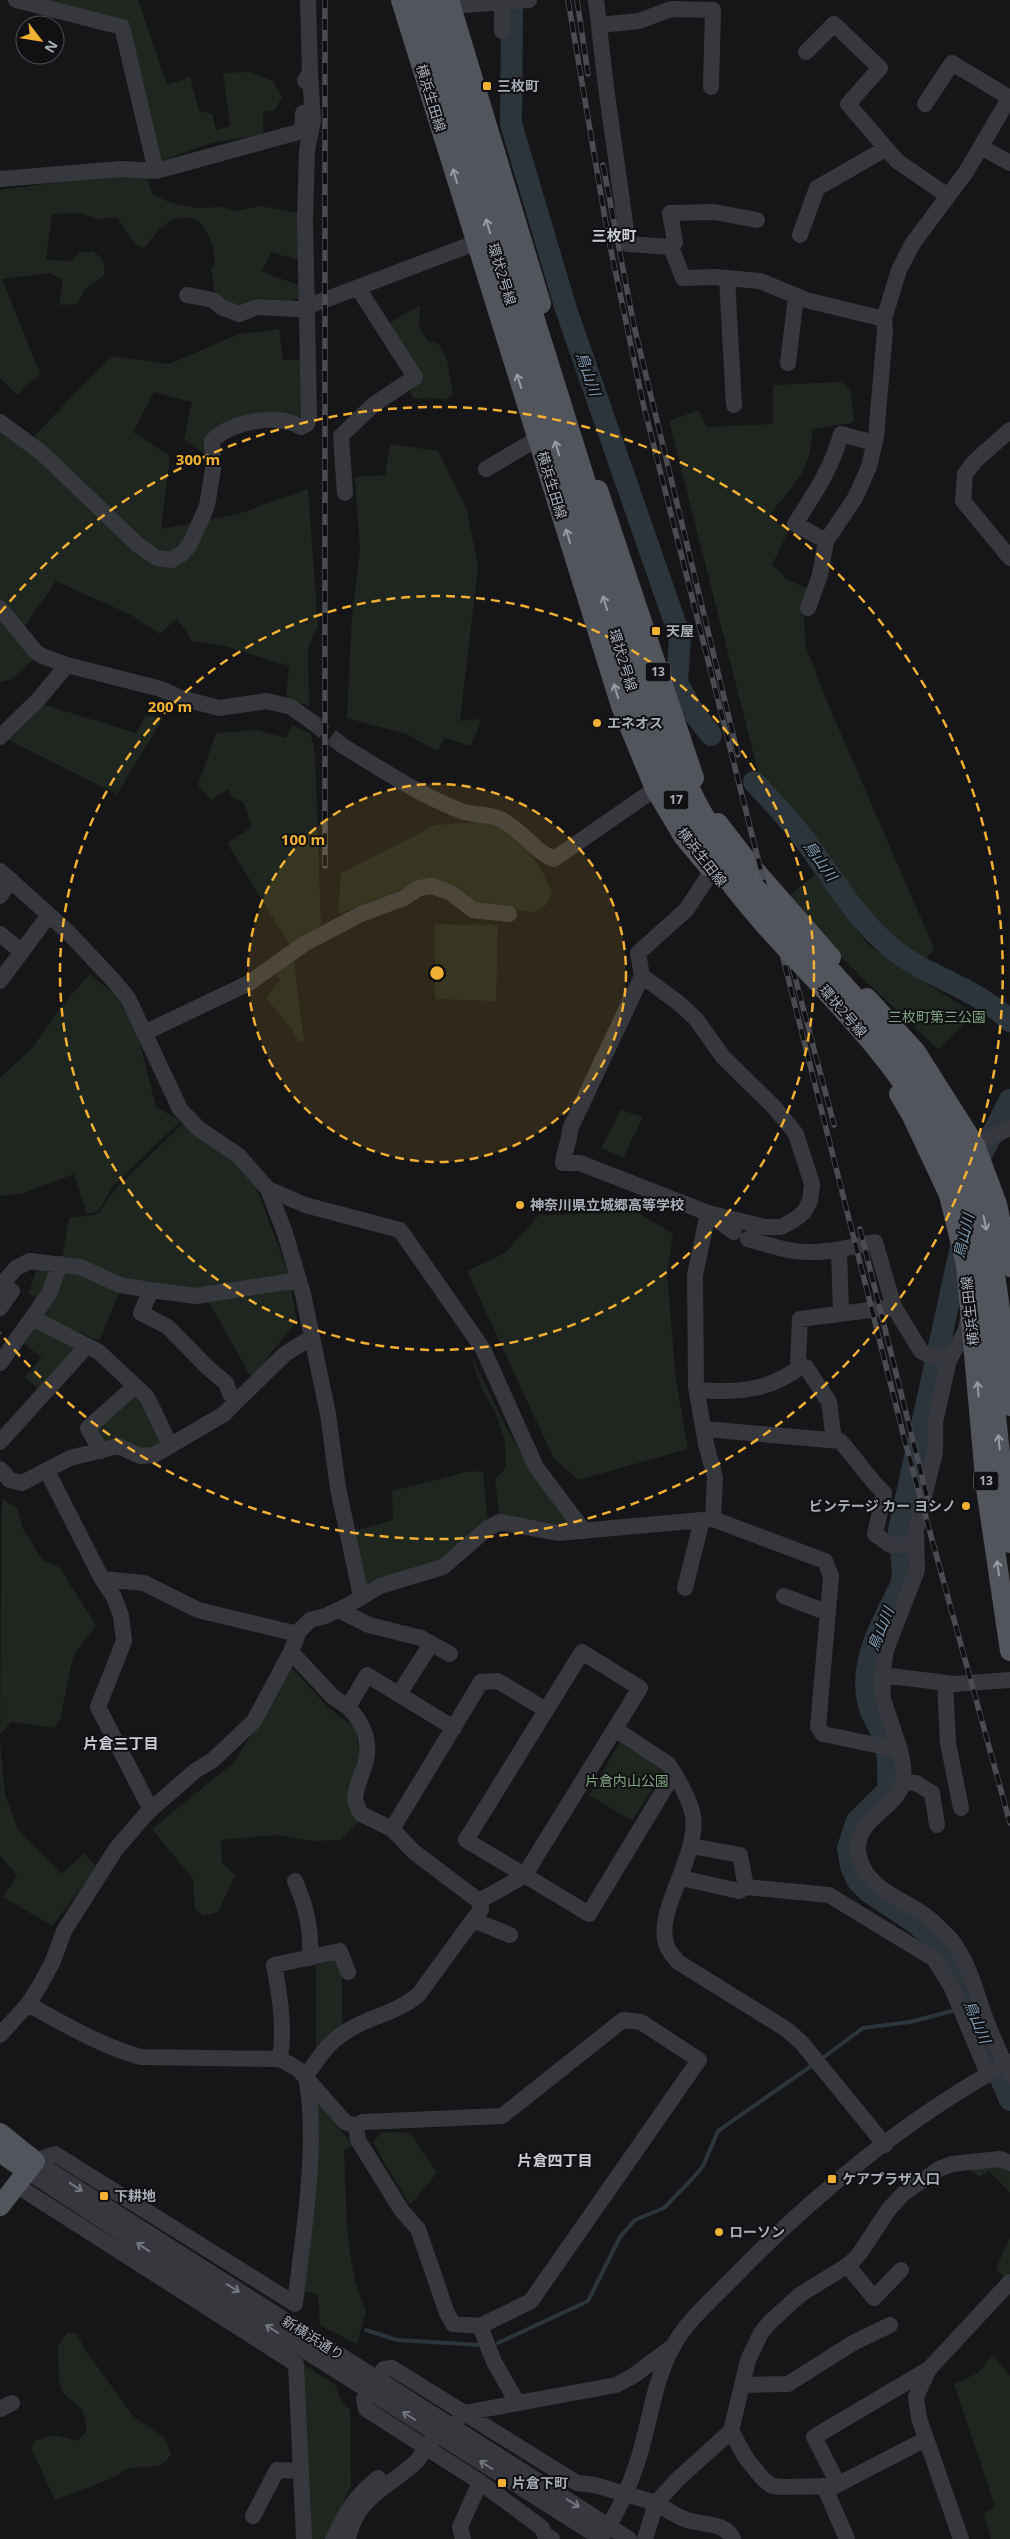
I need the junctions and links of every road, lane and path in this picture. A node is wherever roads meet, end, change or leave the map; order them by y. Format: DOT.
graph roads {
  1 [pos="16,0"];
  2 [pos="308,0"];
  3 [pos="401,0"];
  4 [pos="417,0"];
  5 [pos="596,0"];
  6 [pos="502,1"];
  7 [pos="527,1"];
  8 [pos="445,2"];
  9 [pos="599,25"];
  10 [pos="502,31"];
  11 [pos="806,52"];
  12 [pos="310,72"];
  13 [pos="711,87"];
  14 [pos="1010,98"];
  15 [pos="925,104"];
  16 [pos="981,147"];
  17 [pos="885,149"];
  18 [pos="1010,163"];
  19 [pos="156,171"];
  20 [pos="0,179"];
  21 [pos="948,196"];
  22 [pos="756,220"];
  23 [pos="800,236"];
  24 [pos="475,243"];
  25 [pos="671,247"];
  26 [pos="727,278"];
  27 [pos="358,288"];
  28 [pos="187,295"];
  29 [pos="796,296"];
  30 [pos="306,307"];
  31 [pos="884,320"];
  32 [pos="788,363"];
  33 [pos="734,405"];
  34 [pos="0,422"];
  35 [pos="1010,430"];
  36 [pos="537,439"];
  37 [pos="874,443"];
  38 [pos="486,469"];
  39 [pos="345,493"];
  40 [pos="826,541"];
  41 [pos="1010,558"];
  42 [pos="0,608"];
  43 [pos="808,608"];
  44 [pos="67,665"];
  45 [pos="312,722"];
  46 [pos="0,737"];
  47 [pos="343,746"];
  48 [pos="655,789"];
  49 [pos="712,871"];
  50 [pos="5,876"];
  51 [pos="0,896"];
  52 [pos="510,914"];
  53 [pos="49,915"];
  54 [pos="0,934"];
  55 [pos="22,952"];
  56 [pos="642,976"];
  57 [pos="0,981"];
  58 [pos="144,1033"];
  59 [pos="1010,1128"];
  60 [pos="974,1145"];
  61 [pos="933,1162"];
  62 [pos="268,1189"];
  63 [pos="708,1214"];
  64 [pos="839,1250"];
  65 [pos="60,1264"];
  66 [pos="1010,1267"];
  67 [pos="299,1280"];
  68 [pos="1,1284"];
  69 [pos="151,1290"];
  70 [pos="1010,1293"];
  71 [pos="894,1307"];
  72 [pos="0,1308"];
  73 [pos="971,1310"];
  74 [pos="840,1313"];
  75 [pos="32,1318"];
  76 [pos="312,1337"];
  77 [pos="87,1346"];
  78 [pos="949,1360"];
  79 [pos="0,1363"];
  80 [pos="801,1366"];
  81 [pos="135,1386"];
  82 [pos="697,1390"];
  83 [pos="237,1401"];
  84 [pos="1010,1406"];
  85 [pos="704,1429"];
  86 [pos="834,1440"];
  87 [pos="0,1442"];
  88 [pos="170,1445"];
  89 [pos="101,1451"];
  90 [pos="0,1469"];
  91 [pos="47,1471"];
  92 [pos="707,1519"];
  93 [pos="584,1531"];
  94 [pos="1010,1543"];
  95 [pos="915,1544"];
  96 [pos="102,1579"];
  97 [pos="685,1588"];
  98 [pos="361,1596"];
  99 [pos="784,1596"];
  100 [pos="340,1610"];
  101 [pos="828,1613"];
  102 [pos="298,1634"];
  103 [pos="431,1644"];
  104 [pos="1010,1651"];
  105 [pos="291,1652"];
  106 [pos="450,1654"];
  107 [pos="882,1675"];
  108 [pos="1010,1680"];
  109 [pos="945,1683"];
  110 [pos="399,1694"];
  111 [pos="348,1707"];
  112 [pos="546,1710"];
  113 [pos="454,1728"];
  114 [pos="615,1729"];
  115 [pos="889,1748"];
  116 [pos="674,1773"];
  117 [pos="903,1782"];
  118 [pos="962,1808"];
  119 [pos="151,1810"];
  120 [pos="937,1824"];
  121 [pos="392,1829"];
  122 [pos="690,1846"];
  123 [pos="524,1876"];
  124 [pos="681,1878"];
  125 [pos="295,1881"];
  126 [pos="746,1887"];
  127 [pos="479,1901"];
  128 [pos="473,1920"];
  129 [pos="510,1935"];
  130 [pos="310,1958"];
  131 [pos="348,1972"];
  132 [pos="28,2004"];
  133 [pos="0,2035"];
  134 [pos="280,2059"];
  135 [pos="1008,2067"];
  136 [pos="989,2073"];
  137 [pos="306,2076"];
  138 [pos="356,2126"];
  139 [pos="0,2132"];
  140 [pos="885,2145"];
  141 [pos="0,2152"];
  142 [pos="1010,2163"];
  143 [pos="26,2172"];
  144 [pos="0,2206"];
  145 [pos="847,2265"];
  146 [pos="901,2270"];
  147 [pos="1010,2282"];
  148 [pos="295,2304"];
  149 [pos="890,2325"];
  150 [pos="480,2326"];
  151 [pos="672,2347"];
  152 [pos="296,2364"];
  153 [pos="929,2369"];
  154 [pos="742,2384"];
  155 [pos="517,2402"];
  156 [pos="464,2413"];
  157 [pos="731,2430"];
  158 [pos="926,2439"];
  159 [pos="423,2451"];
  160 [pos="301,2471"];
  161 [pos="480,2482"];
  162 [pos="831,2485"];
  163 [pos="654,2511"];
  164 [pos="252,2516"];
  165 [pos="604,2535"];
  166 [pos="304,2539"];
  167 [pos="333,2539"];
  168 [pos="348,2539"];
  169 [pos="463,2539"];
  170 [pos="552,2539"];
  171 [pos="629,2539"];
  172 [pos="645,2539"];
  173 [pos="733,2539"];
  174 [pos="847,2539"];
  175 [pos="961,2539"];
  1 -- 19 [label="street"];
  2 -- 12 [label="street"];
  24 -- 3 [label="main road, 横浜生田線 / 13, one-way"];
  94 -- 4 [label="main road, 環状2号線 / 17, one-way, bridge"];
  5 -- 9 [label="street"];
  6 -- 7 [label="street"];
  6 -- 8 [label="street"];
  6 -- 10 [label="street"];
  8 -- 60 [label="main road, 13"];
  8 -- 84 [label="main road, 環状2号線 / 17, one-way, bridge"];
  9 -- 13 [label="street"];
  9 -- 25 [label="street"];
  11 -- 17 [label="street"];
  12 -- 19 [label="street"];
  12 -- 30 [label="street"];
  14 -- 15 [label="street"];
  14 -- 16 [label="street"];
  16 -- 18 [label="street"];
  16 -- 21 [label="street"];
  17 -- 21 [label="street"];
  17 -- 23 [label="street"];
  19 -- 20 [label="street"];
  21 -- 31 [label="street"];
  22 -- 25 [label="street"];
  24 -- 27 [label="street"];
  36 -- 24 [label="main road, 横浜生田線 / 13, one-way"];
  25 -- 26 [label="street"];
  26 -- 29 [label="street"];
  26 -- 33 [label="street"];
  27 -- 30 [label="street"];
  27 -- 39 [label="street"];
  28 -- 30 [label="street"];
  29 -- 31 [label="street"];
  29 -- 32 [label="street"];
  30 -- 34 [label="street"];
  31 -- 37 [label="street"];
  35 -- 41 [label="street"];
  36 -- 38 [label="street"];
  48 -- 36 [label="main road, 横浜生田線 / 13, one-way"];
  37 -- 40 [label="street"];
  37 -- 40 [label="street"];
  40 -- 43 [label="street"];
  42 -- 44 [label="street"];
  44 -- 45 [label="street"];
  44 -- 46 [label="street"];
  47 -- 48 [label="street"];
  48 -- 49 [label="main road, 横浜生田線 / 13"];
  49 -- 56 [label="street"];
  49 -- 61 [label="main road, 横浜生田線 / 13"];
  50 -- 51 [label="street"];
  50 -- 53 [label="street"];
  52 -- 58 [label="street"];
  53 -- 55 [label="street"];
  53 -- 58 [label="street"];
  54 -- 55 [label="street"];
  55 -- 57 [label="street"];
  56 -- 63 [label="street"];
  56 -- 63 [label="street"];
  58 -- 62 [label="street"];
  59 -- 60 [label="street"];
  60 -- 61 [label="street"];
  60 -- 66 [label="main road, 13"];
  61 -- 73 [label="main road, 横浜生田線 / 13"];
  62 -- 67 [label="street"];
  62 -- 93 [label="street"];
  63 -- 64 [label="street"];
  63 -- 82 [label="street"];
  64 -- 71 [label="street"];
  64 -- 74 [label="street"];
  65 -- 68 [label="street"];
  65 -- 69 [label="street"];
  65 -- 75 [label="street"];
  67 -- 69 [label="street"];
  67 -- 76 [label="street"];
  68 -- 72 [label="street"];
  69 -- 83 [label="street"];
  70 -- 73 [label="street"];
  71 -- 74 [label="street"];
  71 -- 78 [label="street"];
  73 -- 78 [label="street"];
  104 -- 73 [label="main road, 横浜生田線 / 13, one-way"];
  74 -- 80 [label="street"];
  75 -- 77 [label="street"];
  75 -- 79 [label="street"];
  76 -- 83 [label="street"];
  76 -- 98 [label="street"];
  77 -- 81 [label="street"];
  77 -- 87 [label="street"];
  78 -- 95 [label="street"];
  80 -- 82 [label="street"];
  80 -- 86 [label="street"];
  81 -- 88 [label="street"];
  81 -- 89 [label="street"];
  82 -- 85 [label="street"];
  83 -- 88 [label="street"];
  85 -- 86 [label="street"];
  85 -- 92 [label="street"];
  86 -- 95 [label="street"];
  88 -- 89 [label="street"];
  89 -- 91 [label="street"];
  90 -- 91 [label="street"];
  91 -- 96 [label="street"];
  92 -- 93 [label="street"];
  92 -- 97 [label="street"];
  92 -- 101 [label="street"];
  93 -- 98 [label="street"];
  95 -- 107 [label="street"];
  96 -- 102 [label="street"];
  96 -- 119 [label="street"];
  98 -- 100 [label="street"];
  99 -- 101 [label="street"];
  100 -- 102 [label="street"];
  100 -- 103 [label="street"];
  101 -- 115 [label="street"];
  102 -- 105 [label="street"];
  103 -- 106 [label="street"];
  103 -- 110 [label="street"];
  105 -- 111 [label="street"];
  105 -- 119 [label="street"];
  107 -- 109 [label="street"];
  107 -- 115 [label="street"];
  108 -- 109 [label="street"];
  109 -- 118 [label="street"];
  110 -- 111 [label="street"];
  110 -- 113 [label="street"];
  111 -- 121 [label="street"];
  112 -- 113 [label="street"];
  112 -- 114 [label="street"];
  112 -- 123 [label="street"];
  113 -- 121 [label="street"];
  114 -- 116 [label="street"];
  114 -- 123 [label="street"];
  115 -- 117 [label="street"];
  116 -- 122 [label="street"];
  116 -- 123 [label="street"];
  117 -- 120 [label="street"];
  117 -- 135 [label="street"];
  119 -- 132 [label="street"];
  121 -- 127 [label="street"];
  122 -- 124 [label="street"];
  122 -- 126 [label="street"];
  123 -- 127 [label="street"];
  124 -- 126 [label="street"];
  124 -- 140 [label="street"];
  125 -- 130 [label="street"];
  126 -- 136 [label="street"];
  127 -- 128 [label="street"];
  128 -- 129 [label="street"];
  128 -- 137 [label="street"];
  130 -- 131 [label="street"];
  130 -- 134 [label="street"];
  132 -- 133 [label="street"];
  132 -- 134 [label="street"];
  134 -- 137 [label="street"];
  135 -- 136 [label="street"];
  136 -- 140 [label="street"];
  137 -- 138 [label="street"];
  137 -- 148 [label="street"];
  138 -- 150 [label="street"];
  138 -- 150 [label="street"];
  139 -- 143 [label="main road, 新横浜通り"];
  140 -- 151 [label="street"];
  141 -- 143 [label="main road, 新横浜通り"];
  142 -- 145 [label="street"];
  143 -- 144 [label="main road"];
  143 -- 148 [label="street"];
  143 -- 152 [label="street"];
  143 -- 165 [label="street, 新横浜通り, bridge"];
  145 -- 146 [label="street"];
  145 -- 154 [label="street"];
  147 -- 153 [label="street"];
  148 -- 152 [label="street"];
  149 -- 154 [label="street"];
  150 -- 155 [label="street"];
  151 -- 155 [label="street"];
  151 -- 165 [label="street"];
  152 -- 160 [label="street"];
  153 -- 158 [label="street"];
  153 -- 162 [label="street"];
  154 -- 157 [label="street"];
  155 -- 156 [label="street"];
  156 -- 159 [label="street"];
  156 -- 159 [label="street"];
  156 -- 163 [label="street, bridge"];
  157 -- 162 [label="street"];
  157 -- 163 [label="street"];
  158 -- 162 [label="street"];
  158 -- 175 [label="street"];
  159 -- 161 [label="street"];
  159 -- 167 [label="street"];
  159 -- 168 [label="street"];
  160 -- 164 [label="street"];
  160 -- 166 [label="street"];
  161 -- 169 [label="street"];
  161 -- 170 [label="street"];
  162 -- 174 [label="street"];
  163 -- 172 [label="street"];
  163 -- 173 [label="street"];
  165 -- 171 [label="street, 新横浜通り"];
}
